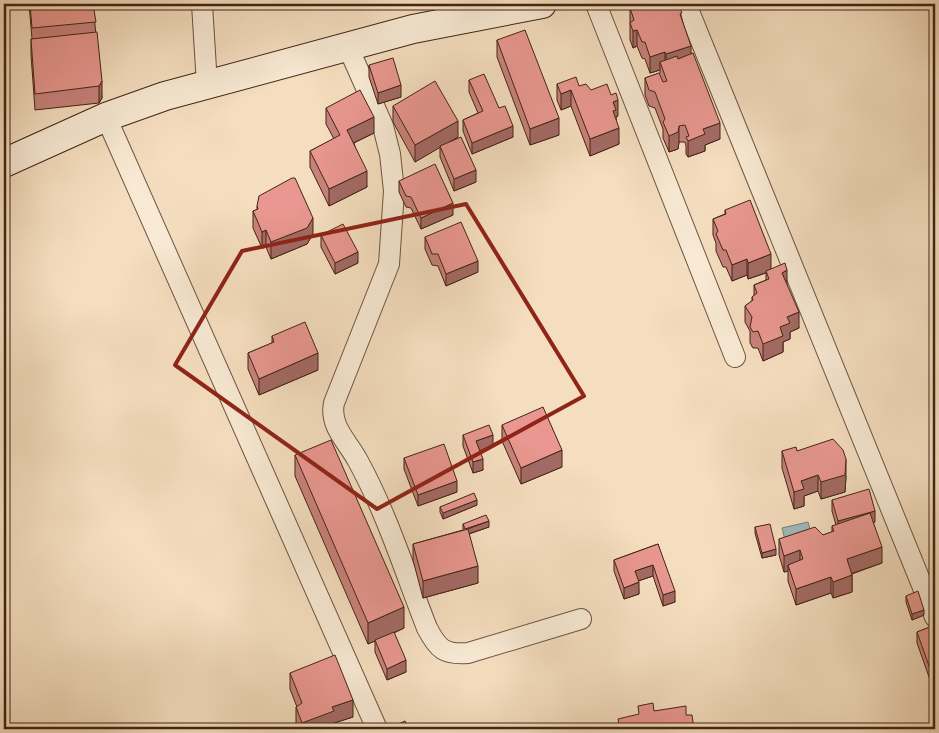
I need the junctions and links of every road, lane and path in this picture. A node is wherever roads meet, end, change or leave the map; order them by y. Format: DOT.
graph roads {
  1 [pos="202,4"];
  2 [pos="542,4"];
  3 [pos="596,4"];
  4 [pos="686,4"];
  5 [pos="348,47"];
  6 [pos="207,85"];
  7 [pos="106,117"];
  8 [pos="4,163"];
  9 [pos="735,357"];
  10 [pos="935,617"];
  11 [pos="580,619"];
  12 [pos="377,729"];
  1 -- 6 [label="street"];
  2 -- 5 [label="street"];
  3 -- 9 [label="street"];
  4 -- 10 [label="street"];
  5 -- 6 [label="street"];
  5 -- 11 [label="street"];
  6 -- 7 [label="street"];
  7 -- 8 [label="street"];
  7 -- 12 [label="street"];
}
